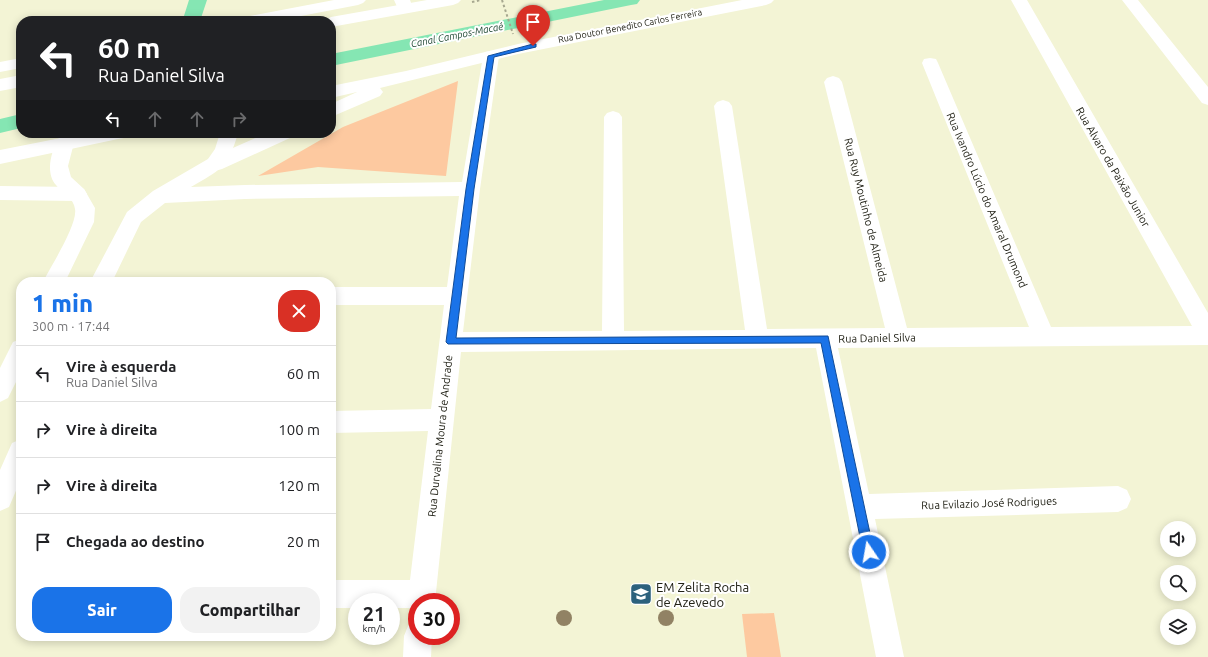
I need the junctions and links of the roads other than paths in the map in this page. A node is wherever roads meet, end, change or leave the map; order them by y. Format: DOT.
graph roads {
  1 [pos="358,0"];
  2 [pos="453,0"];
  3 [pos="766,0"];
  4 [pos="1019,0"];
  5 [pos="1130,0"];
  6 [pos="403,4"];
  7 [pos="276,16"];
  8 [pos="336,21"];
  9 [pos="491,56"];
  10 [pos="930,63"];
  11 [pos="16,64"];
  12 [pos="0,67"];
  13 [pos="1190,76"];
  14 [pos="1208,76"];
  15 [pos="406,77"];
  16 [pos="16,82"];
  17 [pos="833,82"];
  18 [pos="0,85"];
  19 [pos="336,91"];
  20 [pos="1208,100"];
  21 [pos="723,106"];
  22 [pos="336,109"];
  23 [pos="613,117"];
  24 [pos="92,138"];
  25 [pos="228,138"];
  26 [pos="273,138"];
  27 [pos="65,143"];
  28 [pos="0,157"];
  29 [pos="216,164"];
  30 [pos="470,189"];
  31 [pos="0,193"];
  32 [pos="77,194"];
  33 [pos="160,196"];
  34 [pos="56,277"];
  35 [pos="104,277"];
  36 [pos="336,296"];
  37 [pos="456,296"];
  38 [pos="1208,334"];
  39 [pos="1044,337"];
  40 [pos="825,338"];
  41 [pos="898,338"];
  42 [pos="757,339"];
  43 [pos="613,340"];
  44 [pos="451,342"];
  45 [pos="16,364"];
  46 [pos="8,388"];
  47 [pos="442,420"];
  48 [pos="336,422"];
  49 [pos="16,462"];
  50 [pos="0,498"];
  51 [pos="1118,500"];
  52 [pos="860,506"];
  53 [pos="423,593"];
  54 [pos="336,594"];
  55 [pos="408,597"];
  56 [pos="418,645"];
  57 [pos="417,657"];
  58 [pos="890,657"];
  1 -- 7 [label="street"];
  2 -- 6 [label="street"];
  3 -- 9 [label="street, Rua Doutor Benedito Carlos Ferreira"];
  4 -- 38 [label="street, Rua Alvaro da Paixão Junior"];
  5 -- 13 [label="street"];
  6 -- 8 [label="street"];
  9 -- 15 [label="street, Rua Doutor Benedito Carlos Ferreira"];
  9 -- 30 [label="street, Rua Durvalina Moura de Andrade"];
  10 -- 39 [label="street, Rua Ivandro Lúcio do Amaral Drumond"];
  11 -- 12 [label="street"];
  13 -- 14 [label="street"];
  13 -- 20 [label="street"];
  15 -- 19 [label="street, Rua Doutor Benedito Carlos Ferreira"];
  15 -- 22 [label="street"];
  16 -- 18 [label="street"];
  17 -- 41 [label="street, Rua Ruy Moutinho de Almeida"];
  21 -- 42 [label="street"];
  23 -- 43 [label="street"];
  24 -- 27 [label="street"];
  25 -- 29 [label="street"];
  26 -- 29 [label="street"];
  27 -- 28 [label="street"];
  27 -- 32 [label="street"];
  29 -- 33 [label="street"];
  30 -- 33 [label="street"];
  30 -- 37 [label="street, Rua Durvalina Moura de Andrade"];
  31 -- 32 [label="street"];
  32 -- 34 [label="street"];
  33 -- 35 [label="street"];
  36 -- 37 [label="street"];
  37 -- 44 [label="street, Rua Durvalina Moura de Andrade"];
  38 -- 39 [label="street, Rua Daniel Silva"];
  39 -- 41 [label="street, Rua Daniel Silva"];
  40 -- 41 [label="street, Rua Daniel Silva"];
  40 -- 42 [label="street, Rua Daniel Silva"];
  40 -- 52 [label="street"];
  42 -- 43 [label="street, Rua Daniel Silva"];
  43 -- 44 [label="street, Rua Daniel Silva"];
  44 -- 47 [label="street, Rua Durvalina Moura de Andrade"];
  45 -- 46 [label="street"];
  47 -- 48 [label="street"];
  47 -- 53 [label="street, Rua Durvalina Moura de Andrade"];
  49 -- 50 [label="street"];
  51 -- 52 [label="street, Rua Evilazio José Rodrigues"];
  52 -- 58 [label="street"];
  54 -- 55 [label="street"];
  56 -- 57 [label="street"];
}
